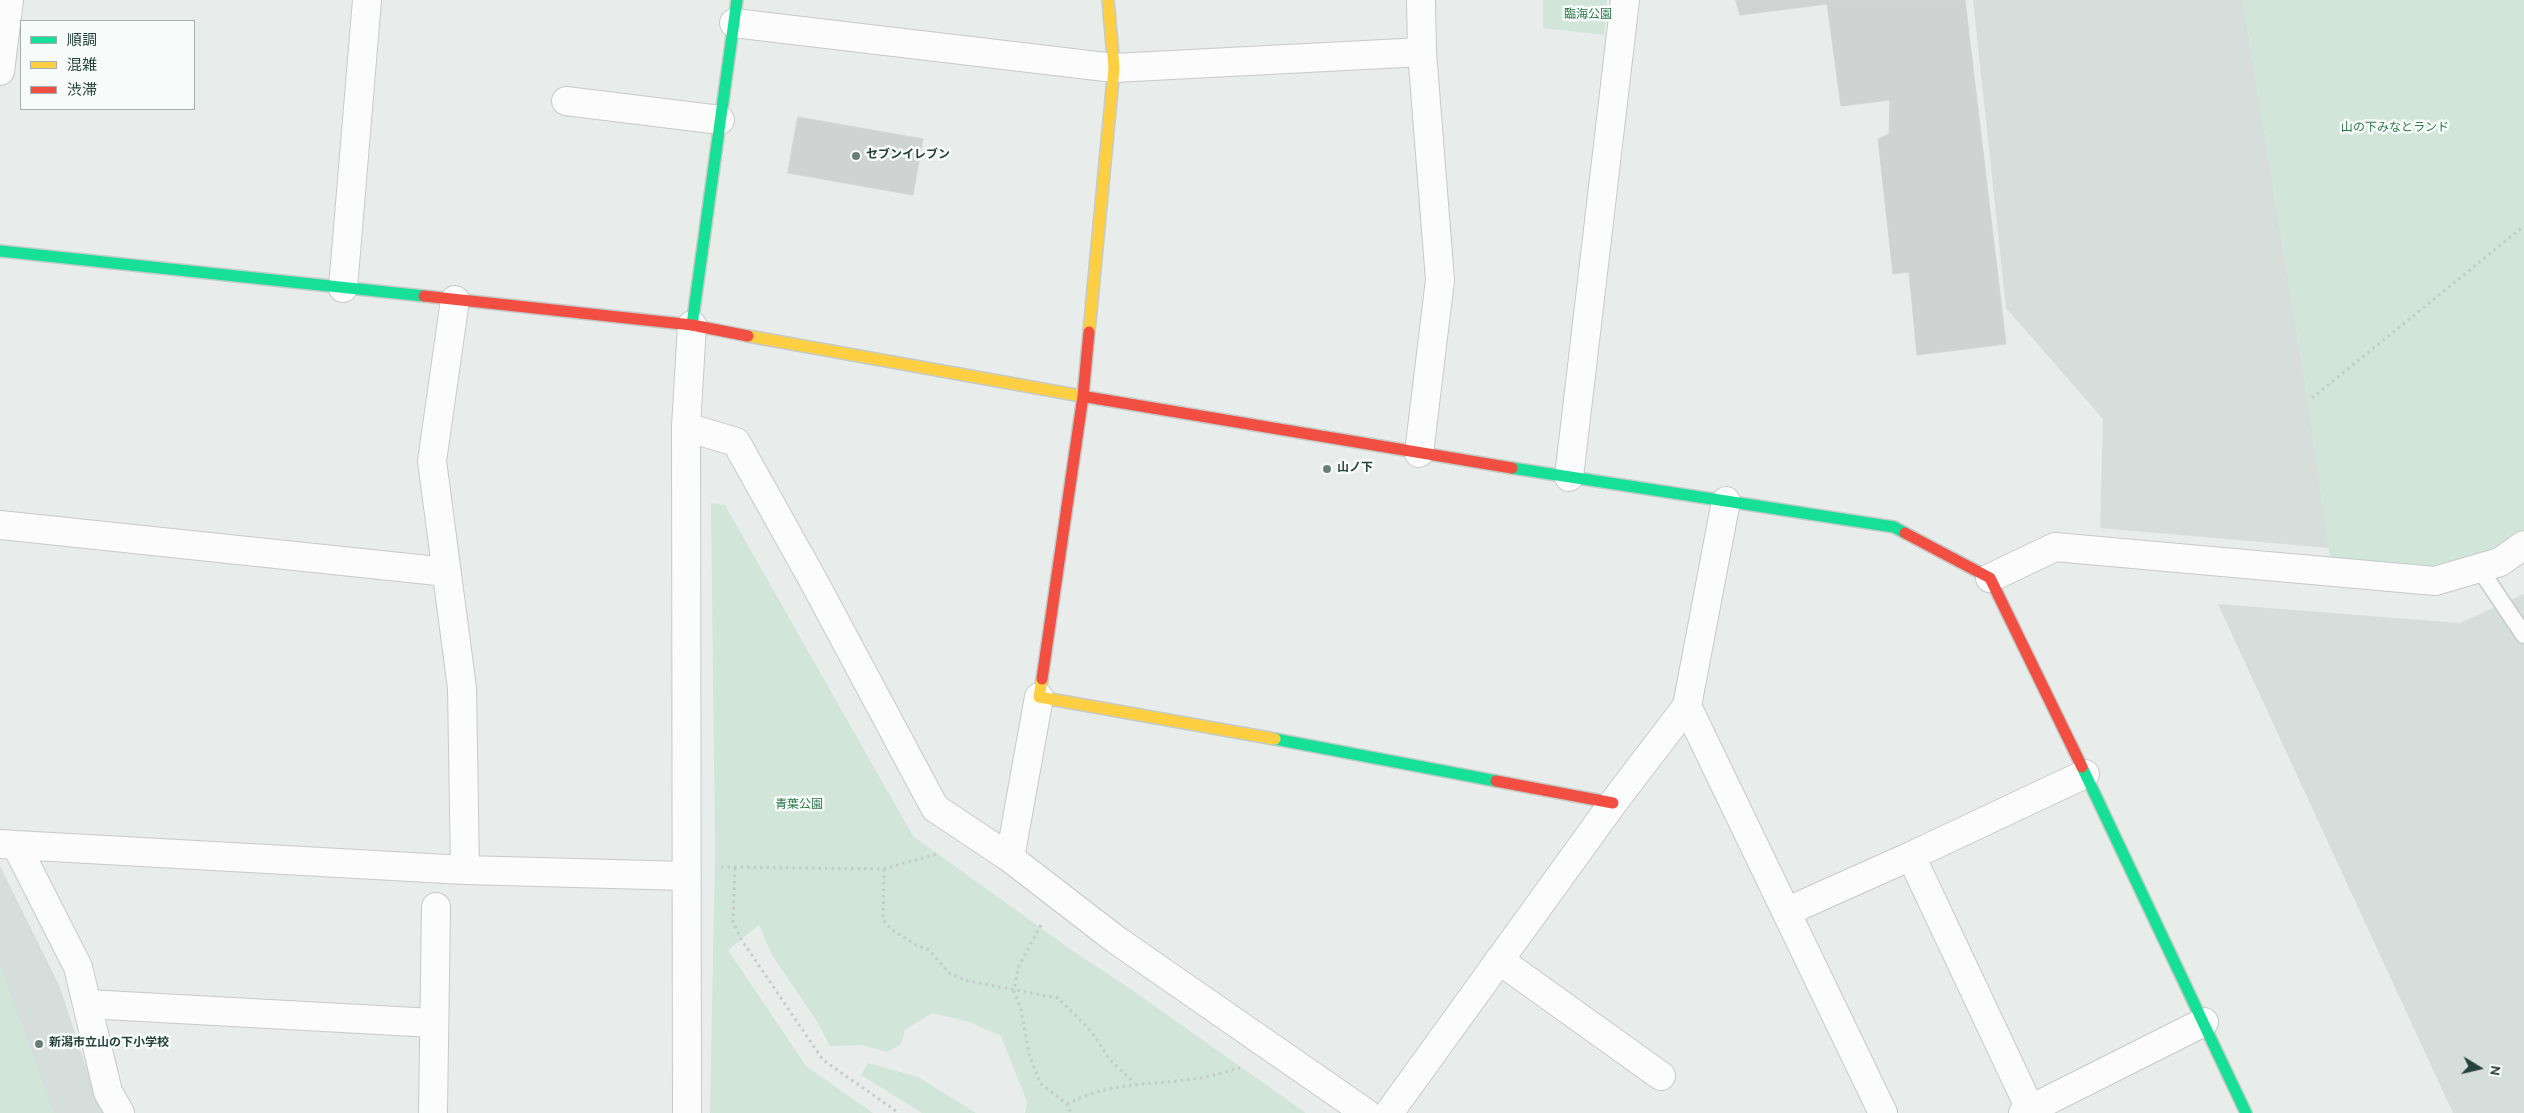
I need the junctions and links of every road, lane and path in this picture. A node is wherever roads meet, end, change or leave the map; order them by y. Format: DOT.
graph roads {
  1 [pos="8,0"];
  2 [pos="367,0"];
  3 [pos="1108,0"];
  4 [pos="1421,0"];
  5 [pos="1625,0"];
  6 [pos="736,12"];
  7 [pos="1422,52"];
  8 [pos="1114,68"];
  9 [pos="0,71"];
  10 [pos="566,101"];
  11 [pos="720,120"];
  12 [pos="2524,226"];
  13 [pos="0,251"];
  14 [pos="343,288"];
  15 [pos="455,300"];
  16 [pos="692,325"];
  17 [pos="1083,396"];
  18 [pos="2312,398"];
  19 [pos="686,427"];
  20 [pos="1419,453"];
  21 [pos="1570,476"];
  22 [pos="1726,501"];
  23 [pos="0,525"];
  24 [pos="2524,545"];
  25 [pos="2479,568"];
  26 [pos="447,572"];
  27 [pos="1990,578"];
  28 [pos="2522,632"];
  29 [pos="1039,697"];
  30 [pos="1687,706"];
  31 [pos="2085,774"];
  32 [pos="1613,803"];
  33 [pos="984,840"];
  34 [pos="8,844"];
  35 [pos="1911,856"];
  36 [pos="1010,858"];
  37 [pos="718,867"];
  38 [pos="735,868"];
  39 [pos="884,869"];
  40 [pos="465,870"];
  41 [pos="686,876"];
  42 [pos="1061,896"];
  43 [pos="436,907"];
  44 [pos="1788,911"];
  45 [pos="1499,960"];
  46 [pos="1014,991"];
  47 [pos="87,1004"];
  48 [pos="433,1022"];
  49 [pos="2204,1022"];
  50 [pos="1243,1067"];
  51 [pos="1661,1076"];
  52 [pos="1134,1084"];
  53 [pos="1067,1104"];
  54 [pos="2028,1112"];
  55 [pos="120,1113"];
  56 [pos="433,1113"];
  57 [pos="687,1113"];
  58 [pos="899,1113"];
  59 [pos="1071,1113"];
  60 [pos="1366,1113"];
  61 [pos="1389,1113"];
  62 [pos="1883,1113"];
  63 [pos="2246,1113"];
  1 -- 9 [label="street"];
  2 -- 14 [label="street"];
  3 -- 8 [label="street"];
  4 -- 7 [label="street"];
  5 -- 21 [label="street"];
  6 -- 8 [label="street"];
  6 -- 11 [label="street"];
  7 -- 8 [label="street"];
  7 -- 20 [label="street"];
  8 -- 17 [label="street"];
  10 -- 11 [label="street"];
  11 -- 16 [label="street"];
  12 -- 18 [label="path"];
  13 -- 14 [label="street"];
  14 -- 15 [label="street"];
  15 -- 16 [label="street"];
  15 -- 26 [label="street"];
  16 -- 17 [label="street"];
  16 -- 19 [label="street"];
  17 -- 20 [label="street"];
  17 -- 29 [label="street"];
  19 -- 33 [label="street"];
  19 -- 41 [label="street"];
  20 -- 21 [label="street"];
  21 -- 22 [label="street"];
  22 -- 27 [label="street"];
  22 -- 30 [label="street"];
  23 -- 26 [label="street"];
  24 -- 25 [label="street"];
  25 -- 27 [label="street"];
  25 -- 28 [label="lane"];
  26 -- 40 [label="street"];
  27 -- 31 [label="street"];
  29 -- 32 [label="street"];
  29 -- 36 [label="street"];
  30 -- 32 [label="street"];
  30 -- 44 [label="street"];
  31 -- 35 [label="street"];
  31 -- 49 [label="street"];
  32 -- 45 [label="street"];
  33 -- 36 [label="street"];
  33 -- 39 [label="path"];
  34 -- 40 [label="street"];
  34 -- 47 [label="street"];
  35 -- 44 [label="street"];
  35 -- 54 [label="street"];
  36 -- 42 [label="street"];
  37 -- 38 [label="path"];
  38 -- 39 [label="path"];
  38 -- 58 [label="path"];
  39 -- 46 [label="path"];
  40 -- 41 [label="street"];
  41 -- 57 [label="street"];
  42 -- 46 [label="path"];
  42 -- 60 [label="street"];
  43 -- 48 [label="street"];
  44 -- 62 [label="street"];
  45 -- 51 [label="street"];
  45 -- 61 [label="street"];
  46 -- 52 [label="path"];
  46 -- 53 [label="path"];
  47 -- 48 [label="street"];
  47 -- 55 [label="street"];
  48 -- 56 [label="street"];
  49 -- 54 [label="street"];
  49 -- 63 [label="street"];
  50 -- 52 [label="path"];
  52 -- 53 [label="path"];
  53 -- 59 [label="path"];
}
